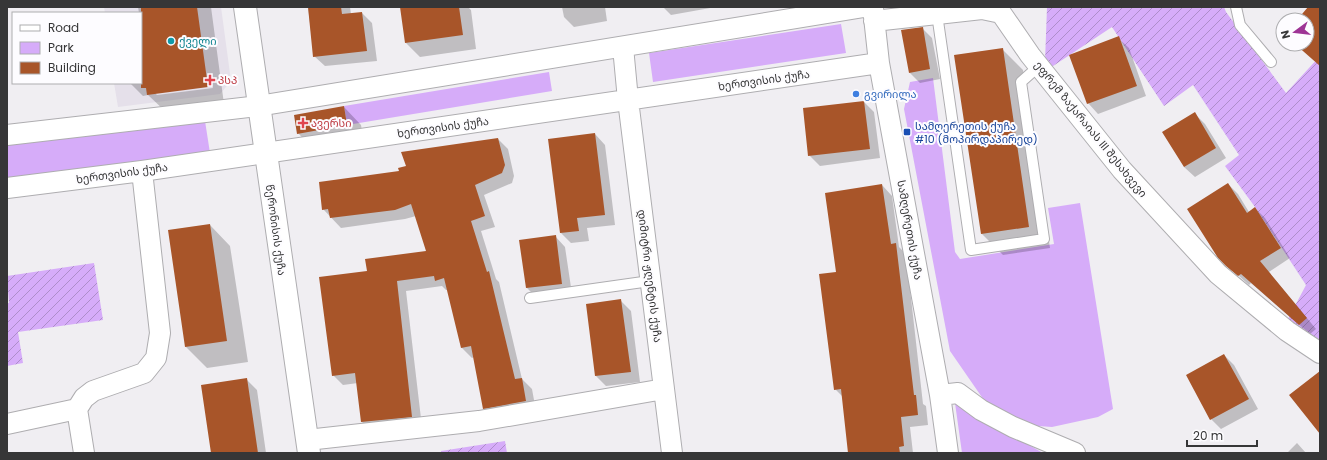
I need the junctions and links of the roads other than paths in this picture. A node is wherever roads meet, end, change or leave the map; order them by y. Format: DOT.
graph roads {
  1 [pos="245,7"];
  2 [pos="1236,7"];
  3 [pos="1005,10"];
  4 [pos="870,12"];
  5 [pos="937,14"];
  6 [pos="623,47"];
  7 [pos="1271,62"];
  8 [pos="879,63"];
  9 [pos="1039,66"];
  10 [pos="628,100"];
  11 [pos="258,106"];
  12 [pos="7,135"];
  13 [pos="265,153"];
  14 [pos="142,171"];
  15 [pos="7,188"];
  16 [pos="650,280"];
  17 [pos="530,298"];
  18 [pos="1320,353"];
  19 [pos="664,389"];
  20 [pos="940,395"];
  21 [pos="77,409"];
  22 [pos="7,424"];
  23 [pos="308,447"];
  24 [pos="84,453"];
  25 [pos="672,453"];
  26 [pos="948,453"];
  27 [pos="1075,453"];
  1 -- 11 [label="street, წერონისის ქუჩა"];
  2 -- 7 [label="lane"];
  3 -- 5 [label="street, ეფრემ ზაქარაიას III შესახვევი"];
  3 -- 9 [label="street, ეფრემ ზაქარაიას III შესახვევი"];
  4 -- 5 [label="street, ეფრემ ზაქარაიას III შესახვევი"];
  4 -- 6 [label="street"];
  4 -- 8 [label="street, სამღერეთის ქუჩა"];
  5 -- 9 [label="lane"];
  6 -- 10 [label="street, დიმიტრი ჟღენტის ქუჩა"];
  6 -- 11 [label="street"];
  8 -- 10 [label="street, ხერთვისის ქუჩა"];
  8 -- 20 [label="street, სამღერეთის ქუჩა"];
  9 -- 18 [label="street, ეფრემ ზაქარაიას III შესახვევი"];
  10 -- 13 [label="street, ხერთვისის ქუჩა"];
  10 -- 16 [label="street, დიმიტრი ჟღენტის ქუჩა"];
  11 -- 12 [label="street"];
  11 -- 13 [label="street, წერონისის ქუჩა"];
  13 -- 14 [label="street, ხერთვისის ქუჩა"];
  13 -- 23 [label="street, წერონისის ქუჩა"];
  14 -- 15 [label="street, ხერთვისის ქუჩა"];
  14 -- 21 [label="street"];
  16 -- 17 [label="lane"];
  16 -- 19 [label="street, დიმიტრი ჟღენტის ქუჩა"];
  19 -- 23 [label="street"];
  19 -- 25 [label="street, დიმიტრი ჟღენტის ქუჩა"];
  20 -- 26 [label="street, სამღერეთის ქუჩა"];
  20 -- 27 [label="street"];
  21 -- 22 [label="street"];
  21 -- 24 [label="street"];
}
